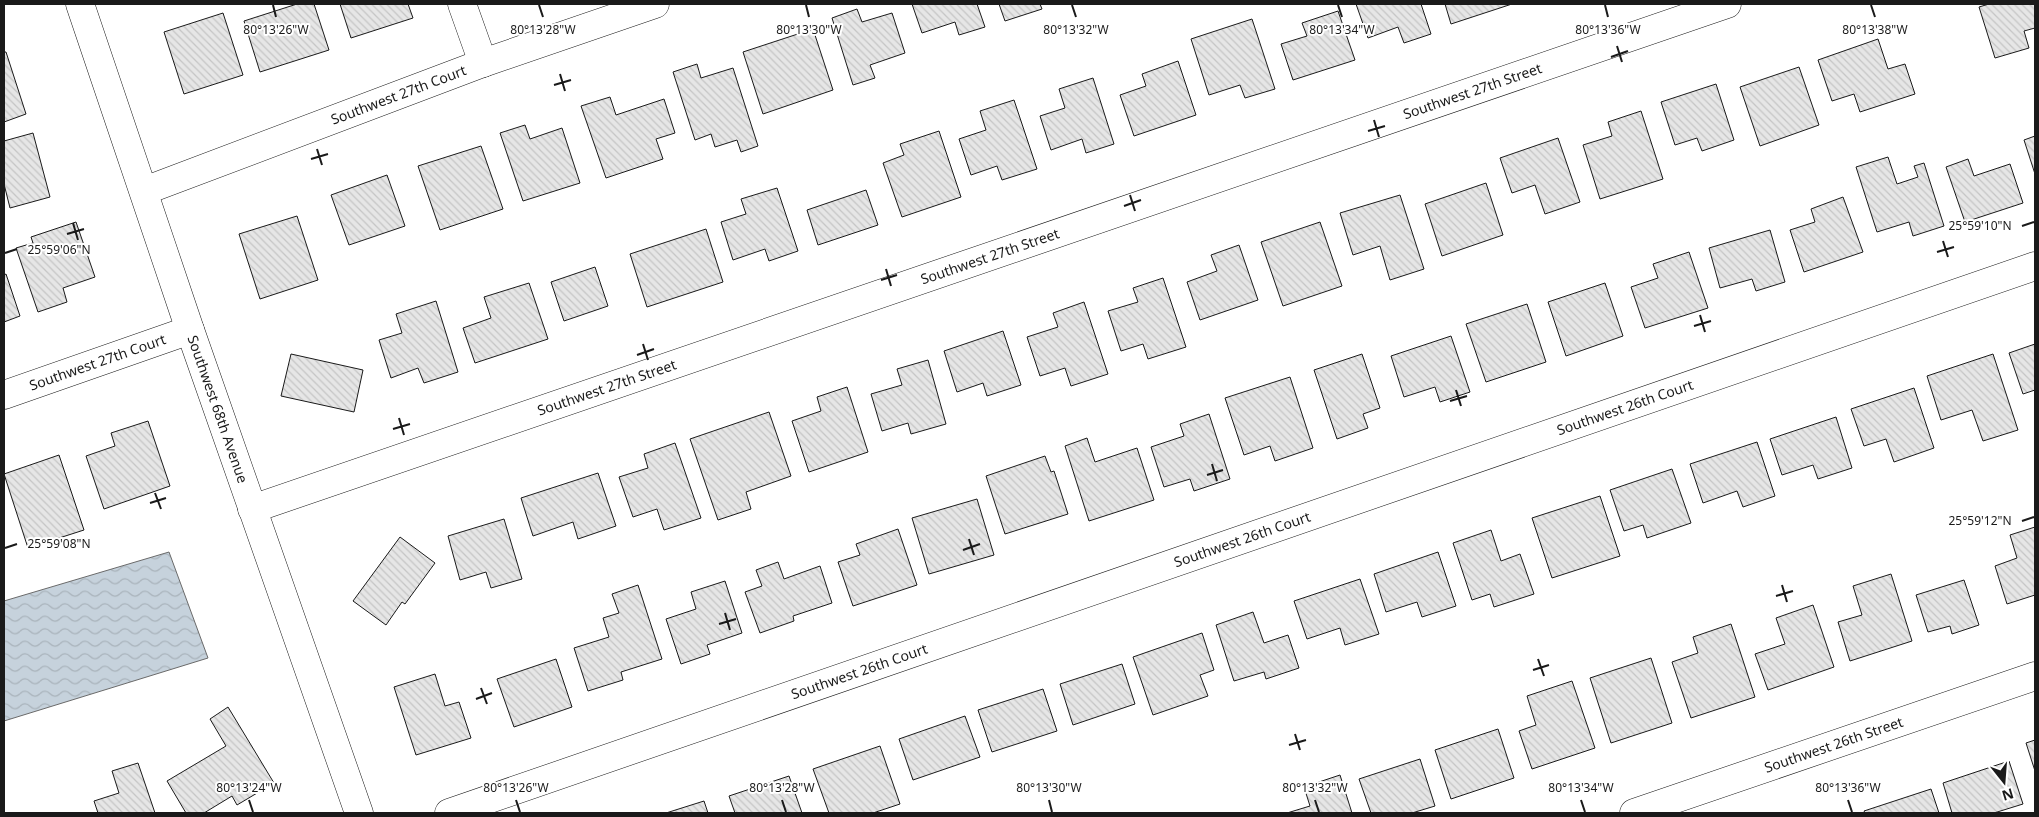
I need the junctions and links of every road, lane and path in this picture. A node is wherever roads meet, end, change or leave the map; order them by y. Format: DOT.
graph roads {
  1 [pos="80,4"];
  2 [pos="462,4"];
  3 [pos="655,4"];
  4 [pos="1727,4"];
  5 [pos="482,64"];
  6 [pos="144,191"];
  7 [pos="2035,266"];
  8 [pos="190,330"];
  9 [pos="4,395"];
  10 [pos="252,509"];
  11 [pos="2035,676"];
  12 [pos="360,813"];
  13 [pos="449,813"];
  14 [pos="1634,813"];
  1 -- 6 [label="street, Southwest 68th Avenue"];
  2 -- 5 [label="street"];
  3 -- 5 [label="street, Southwest 27th Court"];
  4 -- 10 [label="street, Southwest 27th Street"];
  5 -- 6 [label="street, Southwest 27th Court"];
  6 -- 8 [label="street, Southwest 68th Avenue"];
  7 -- 13 [label="street, Southwest 26th Court"];
  8 -- 9 [label="street, Southwest 27th Court"];
  8 -- 10 [label="street, Southwest 68th Avenue"];
  10 -- 12 [label="street, Southwest 68th Avenue"];
  11 -- 14 [label="street, Southwest 26th Street"];
}
